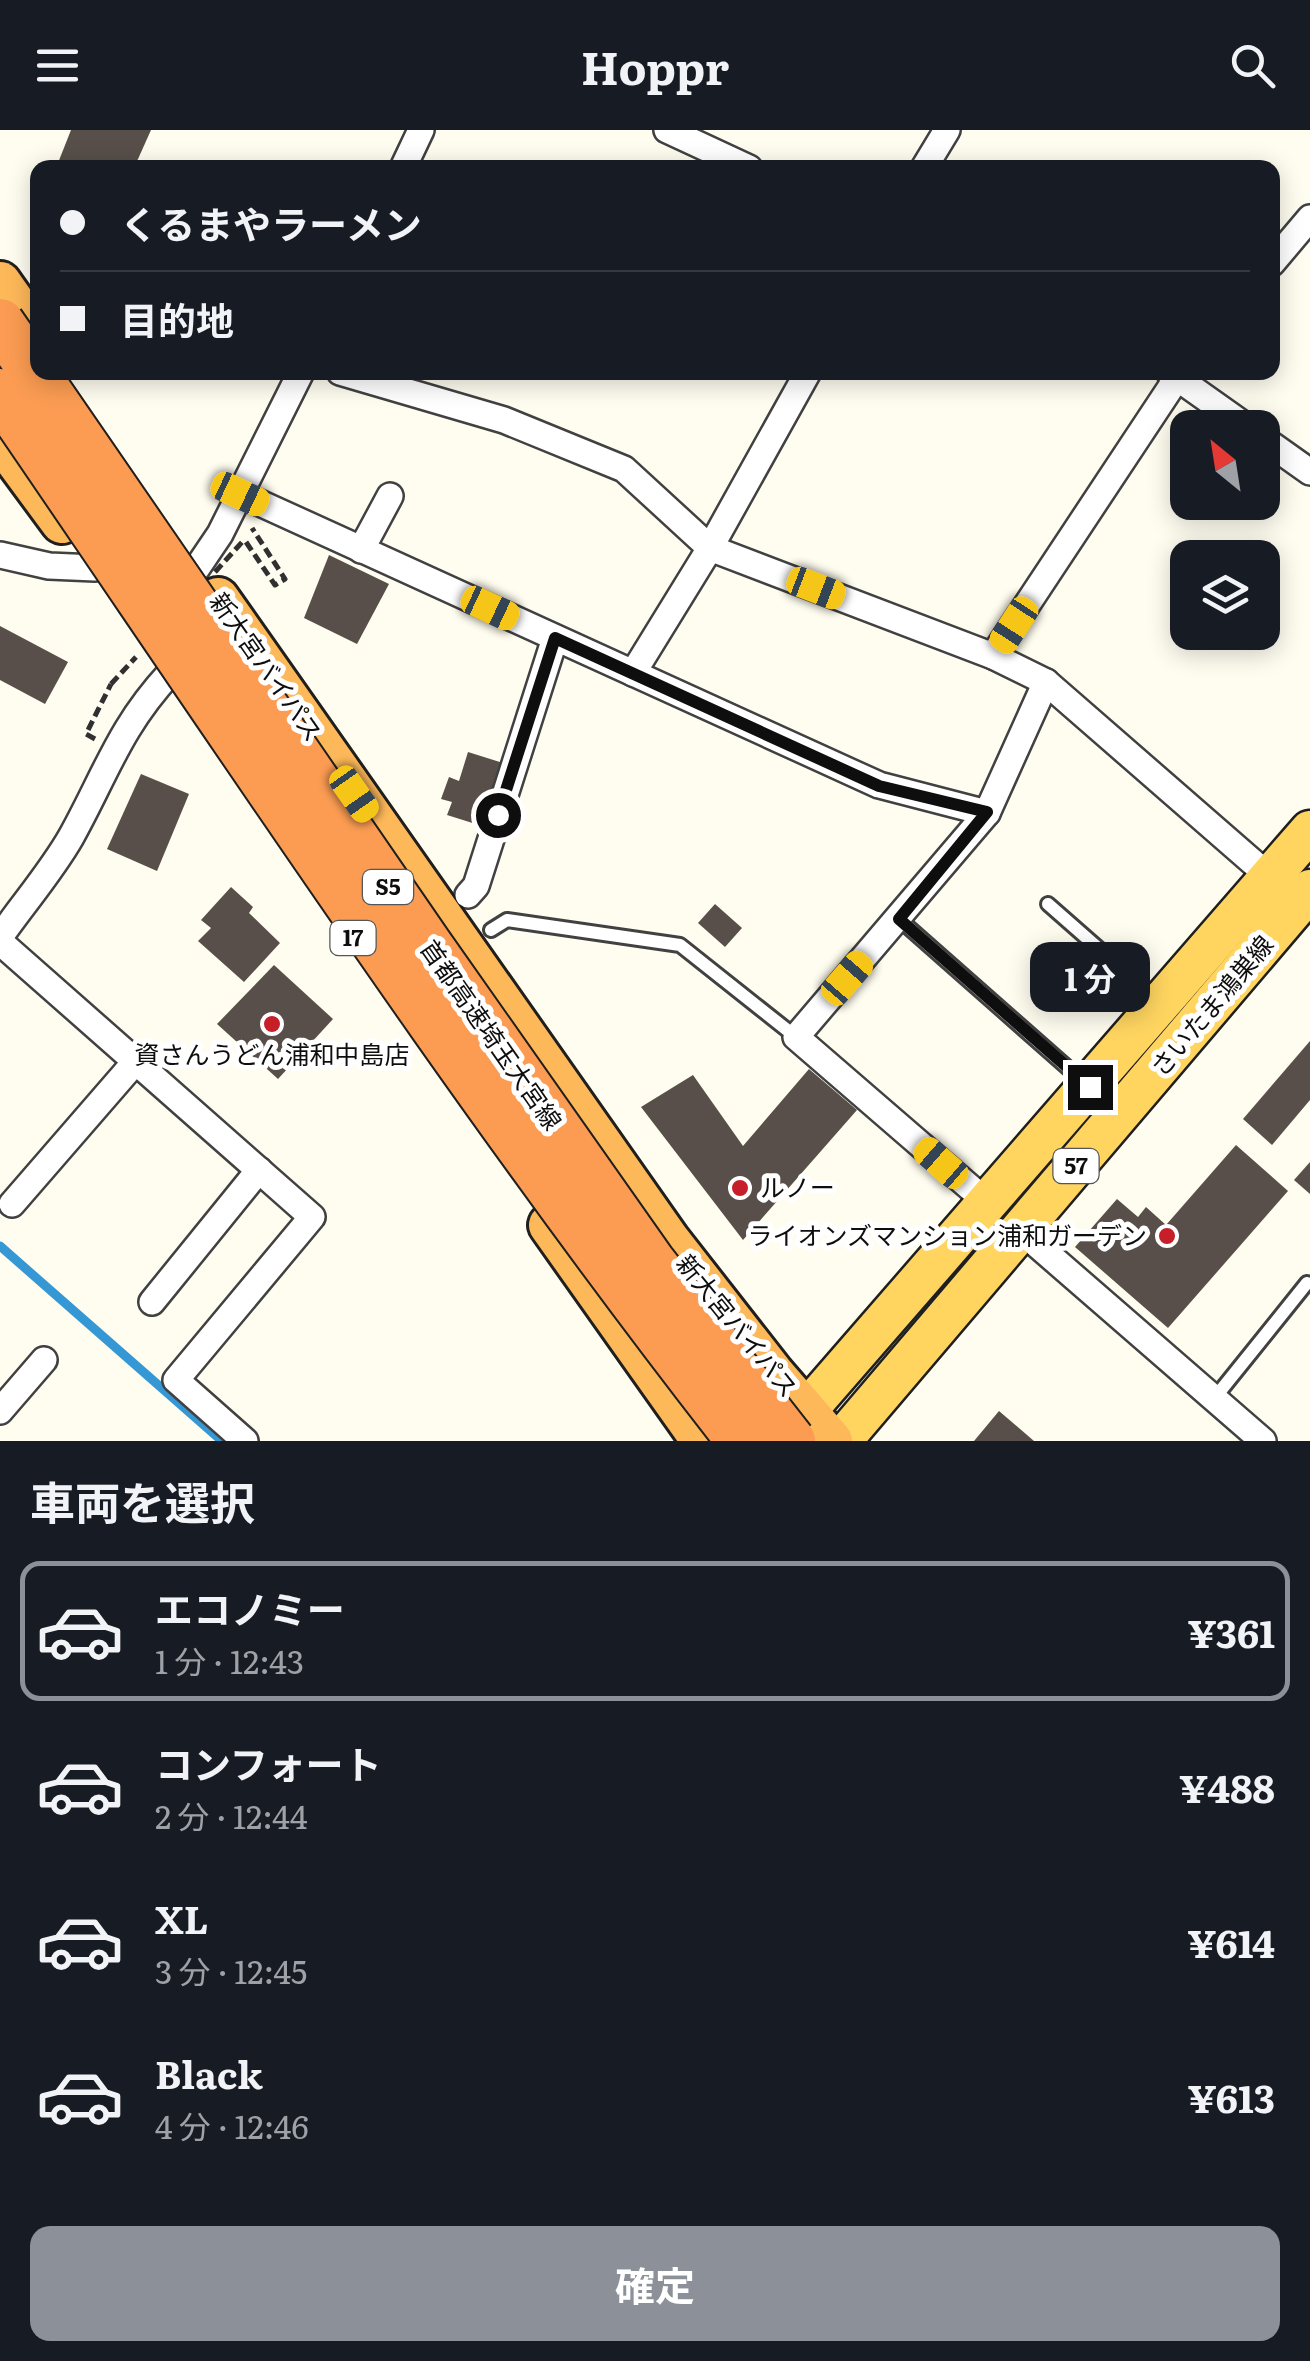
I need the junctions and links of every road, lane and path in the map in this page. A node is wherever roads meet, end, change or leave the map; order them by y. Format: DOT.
graph roads {
  1 [pos="422,130"];
  2 [pos="666,130"];
  3 [pos="947,130"];
  4 [pos="407,160"];
  5 [pos="732,160"];
  6 [pos="929,160"];
  7 [pos="1310,218"];
  8 [pos="1280,254"];
  9 [pos="0,283"];
  10 [pos="0,323"];
  11 [pos="30,326"];
  12 [pos="30,367"];
  13 [pos="39,380"];
  14 [pos="67,380"];
  15 [pos="296,380"];
  16 [pos="367,380"];
  17 [pos="804,380"];
  18 [pos="1172,380"];
  19 [pos="1184,380"];
  20 [pos="0,394"];
  21 [pos="1224,410"];
  22 [pos="0,438"];
  23 [pos="1280,451"];
  24 [pos="1310,472"];
  25 [pos="240,494"];
  26 [pos="390,496"];
  27 [pos="255,533"];
  28 [pos="244,540"];
  29 [pos="710,548"];
  30 [pos="362,550"];
  31 [pos="0,555"];
  32 [pos="96,568"];
  33 [pos="196,568"];
  34 [pos="555,638"];
  35 [pos="993,656"];
  36 [pos="170,673"];
  37 [pos="632,673"];
  38 [pos="1046,682"];
  39 [pos="111,684"];
  40 [pos="103,724"];
  41 [pos="987,812"];
  42 [pos="1310,831"];
  43 [pos="468,896"];
  44 [pos="1297,897"];
  45 [pos="1048,904"];
  46 [pos="899,919"];
  47 [pos="491,930"];
  48 [pos="0,940"];
  49 [pos="1162,1004"];
  50 [pos="796,1037"];
  51 [pos="136,1061"];
  52 [pos="1090,1087"];
  53 [pos="260,1170"];
  54 [pos="12,1204"];
  55 [pos="988,1204"];
  56 [pos="1020,1230"];
  57 [pos="1307,1283"];
  58 [pos="152,1302"];
  59 [pos="44,1360"];
  60 [pos="1213,1400"];
  61 [pos="0,1411"];
  62 [pos="805,1433"];
  63 [pos="702,1436"];
  64 [pos="1247,1436"];
  65 [pos="246,1441"];
  66 [pos="741,1441"];
  67 [pos="841,1441"];
  1 -- 4 [label="street"];
  2 -- 5 [label="street"];
  3 -- 6 [label="street"];
  7 -- 8 [label="street"];
  9 -- 11 [label="highway"];
  10 -- 12 [label="highway, 首都高速埼玉大宮線 / S5, bridge"];
  13 -- 62 [label="highway, 首都高速埼玉大宮線 / S5, bridge"];
  14 -- 33 [label="highway, 新大宮バイパス"];
  15 -- 25 [label="street"];
  16 -- 29 [label="street"];
  17 -- 29 [label="street"];
  18 -- 35 [label="street"];
  19 -- 21 [label="street"];
  20 -- 66 [label="highway, 首都高速埼玉大宮線 / S5, bridge"];
  22 -- 32 [label="highway, 17"];
  23 -- 24 [label="street"];
  25 -- 30 [label="street"];
  25 -- 33 [label="street"];
  26 -- 30 [label="street"];
  27 -- 28 [label="path"];
  29 -- 35 [label="street"];
  29 -- 37 [label="street"];
  30 -- 34 [label="street"];
  31 -- 32 [label="street"];
  32 -- 36 [label="highway, 17"];
  33 -- 62 [label="highway, 新大宮バイパス"];
  34 -- 37 [label="street"];
  34 -- 43 [label="street"];
  35 -- 38 [label="street"];
  36 -- 48 [label="street"];
  36 -- 63 [label="highway, 17"];
  37 -- 41 [label="street"];
  38 -- 41 [label="street"];
  38 -- 44 [label="street"];
  39 -- 40 [label="path"];
  41 -- 46 [label="street"];
  42 -- 44 [label="main road, さいたま鴻巣線 / 57"];
  44 -- 49 [label="main road, さいたま鴻巣線 / 57"];
  44 -- 56 [label="main road, さいたま鴻巣線 / 57"];
  45 -- 49 [label="lane"];
  46 -- 50 [label="street"];
  46 -- 52 [label="lane"];
  47 -- 50 [label="lane"];
  48 -- 51 [label="street"];
  49 -- 52 [label="main road, さいたま鴻巣線 / 57"];
  50 -- 55 [label="street"];
  51 -- 53 [label="street"];
  51 -- 54 [label="street"];
  52 -- 55 [label="main road, さいたま鴻巣線 / 57"];
  53 -- 58 [label="street"];
  53 -- 65 [label="street"];
  55 -- 62 [label="main road, さいたま鴻巣線 / 57"];
  56 -- 60 [label="street"];
  56 -- 67 [label="main road, さいたま鴻巣線 / 57"];
  57 -- 60 [label="lane"];
  59 -- 61 [label="street"];
  60 -- 64 [label="street"];
}
